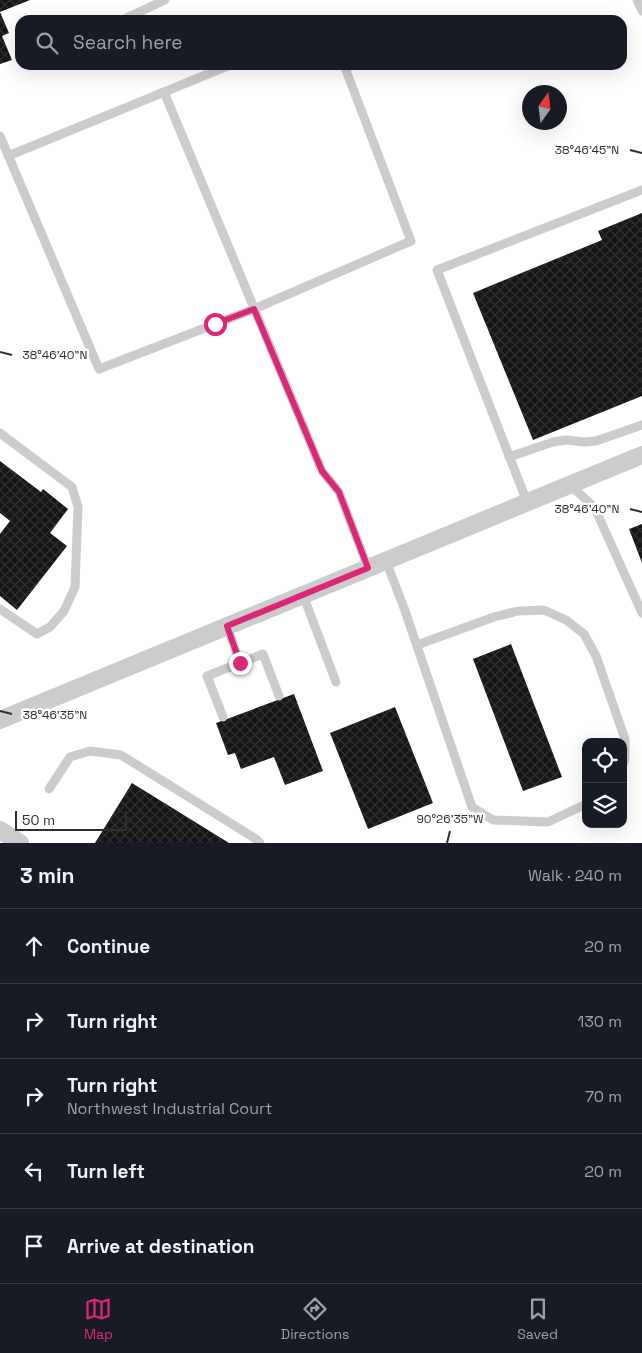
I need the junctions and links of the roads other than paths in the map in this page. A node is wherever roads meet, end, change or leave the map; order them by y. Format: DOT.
graph roads {
  1 [pos="165,0"];
  2 [pos="637,0"];
  3 [pos="642,11"];
  4 [pos="133,15"];
  5 [pos="218,70"];
  6 [pos="346,70"];
  7 [pos="164,92"];
  8 [pos="0,136"];
  9 [pos="8,156"];
  10 [pos="642,190"];
  11 [pos="254,309"];
  12 [pos="642,425"];
  13 [pos="0,433"];
  14 [pos="642,455"];
  15 [pos="509,457"];
  16 [pos="570,485"];
  17 [pos="527,502"];
  18 [pos="386,561"];
  19 [pos="368,568"];
  20 [pos="303,595"];
  21 [pos="0,609"];
  22 [pos="642,613"];
  23 [pos="227,626"];
  24 [pos="417,644"];
  25 [pos="240,663"];
  26 [pos="336,682"];
  27 [pos="279,696"];
  28 [pos="223,717"];
  29 [pos="0,720"];
  30 [pos="625,738"];
  31 [pos="49,789"];
  32 [pos="582,806"];
  33 [pos="0,830"];
  34 [pos="20,843"];
  35 [pos="260,843"];
  1 -- 4 [label="lane"];
  2 -- 3 [label="lane"];
  5 -- 7 [label="lane"];
  6 -- 11 [label="lane"];
  7 -- 9 [label="lane"];
  7 -- 11 [label="lane"];
  8 -- 9 [label="lane"];
  9 -- 11 [label="lane"];
  10 -- 15 [label="lane"];
  11 -- 19 [label="lane"];
  12 -- 15 [label="lane"];
  13 -- 21 [label="lane"];
  14 -- 16 [label="street"];
  15 -- 17 [label="lane"];
  16 -- 17 [label="street"];
  16 -- 22 [label="lane"];
  17 -- 18 [label="street"];
  18 -- 19 [label="street"];
  18 -- 24 [label="lane"];
  19 -- 20 [label="street"];
  20 -- 23 [label="street"];
  20 -- 26 [label="lane"];
  23 -- 25 [label="lane"];
  23 -- 29 [label="street"];
  24 -- 30 [label="lane"];
  24 -- 32 [label="lane"];
  25 -- 27 [label="lane"];
  25 -- 28 [label="lane"];
  31 -- 35 [label="lane"];
  33 -- 34 [label="street"];
}
